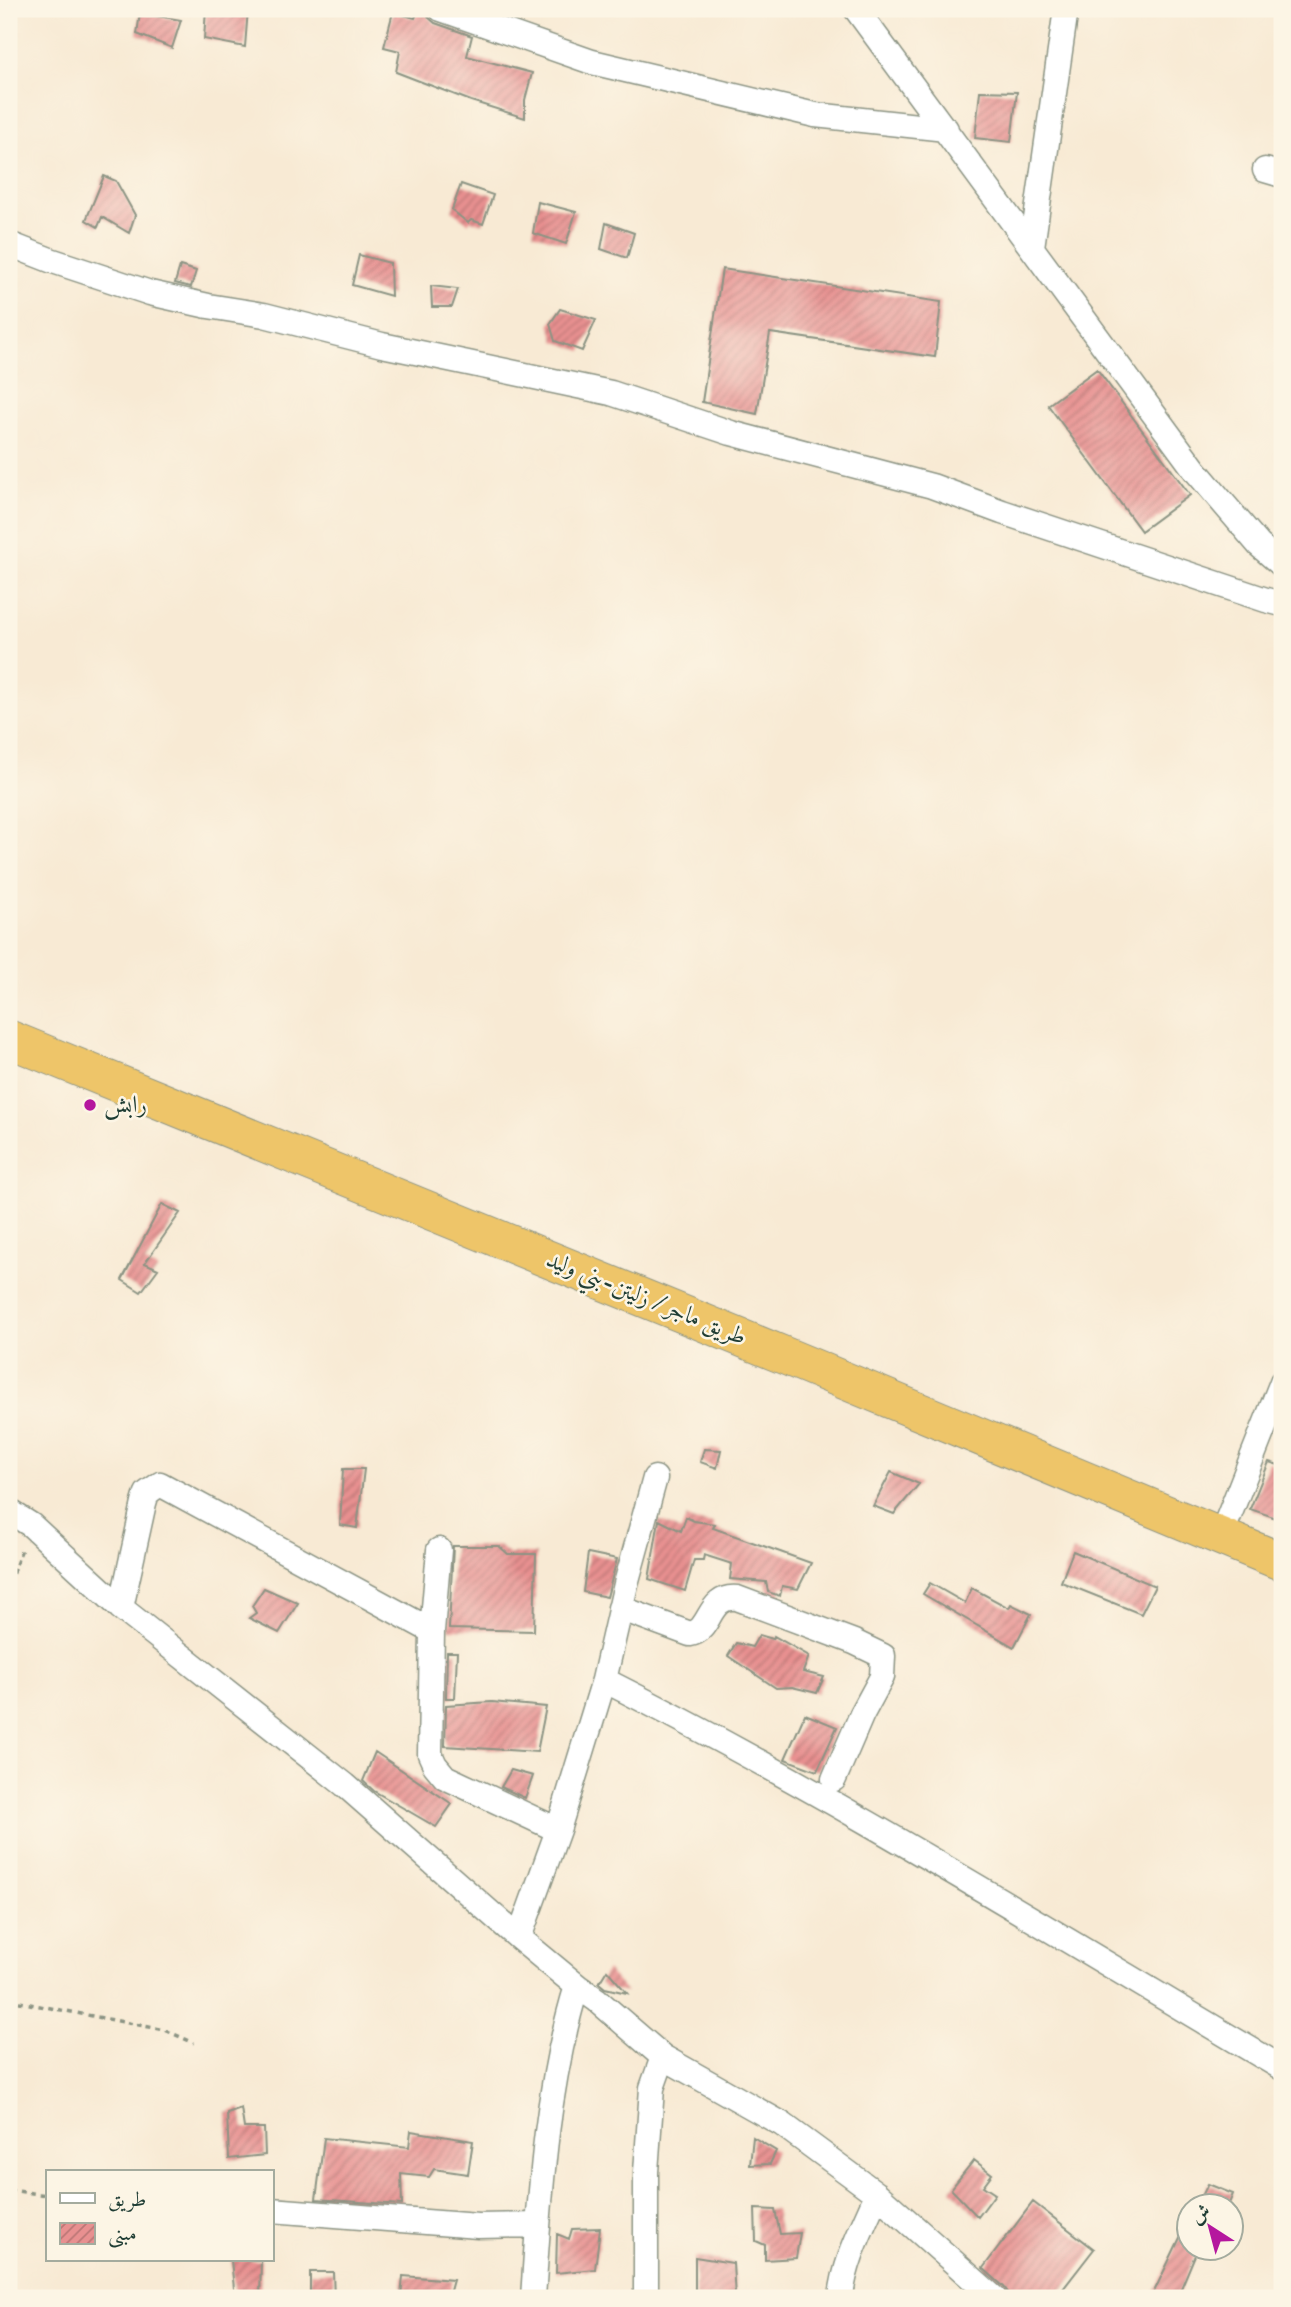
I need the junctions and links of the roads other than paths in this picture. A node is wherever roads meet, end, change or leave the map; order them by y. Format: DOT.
graph roads {
  1 [pos="441,9"];
  2 [pos="856,9"];
  3 [pos="1066,9"];
  4 [pos="946,130"];
  5 [pos="9,244"];
  6 [pos="1032,247"];
  7 [pos="1282,565"];
  8 [pos="1282,604"];
  9 [pos="9,1039"];
  10 [pos="1282,1382"];
  11 [pos="655,1478"];
  12 [pos="9,1511"];
  13 [pos="1221,1536"];
  14 [pos="439,1550"];
  15 [pos="1282,1562"];
  16 [pos="121,1608"];
  17 [pos="620,1608"];
  18 [pos="432,1631"];
  19 [pos="604,1680"];
  20 [pos="834,1779"];
  21 [pos="558,1830"];
  22 [pos="519,1938"];
  23 [pos="577,1986"];
  24 [pos="663,2057"];
  25 [pos="1282,2068"];
  26 [pos="877,2194"];
  27 [pos="273,2210"];
  28 [pos="538,2225"];
  29 [pos="533,2298"];
  30 [pos="646,2298"];
  31 [pos="841,2298"];
  32 [pos="994,2298"];
  1 -- 4 [label="street"];
  2 -- 4 [label="street"];
  3 -- 6 [label="street"];
  4 -- 6 [label="street"];
  5 -- 8 [label="street"];
  6 -- 7 [label="street"];
  9 -- 13 [label="highway, طريق ماجر / زليتن-بني وليد"];
  10 -- 13 [label="street"];
  11 -- 17 [label="street"];
  12 -- 16 [label="street"];
  13 -- 15 [label="highway, طريق ماجر / زليتن-بني وليد"];
  14 -- 18 [label="street"];
  16 -- 18 [label="street"];
  16 -- 22 [label="street"];
  17 -- 19 [label="street"];
  17 -- 20 [label="street"];
  18 -- 21 [label="street"];
  19 -- 21 [label="street"];
  19 -- 25 [label="street"];
  21 -- 22 [label="street"];
  22 -- 23 [label="street"];
  23 -- 24 [label="street"];
  23 -- 28 [label="street"];
  24 -- 26 [label="street"];
  24 -- 30 [label="street"];
  26 -- 31 [label="street"];
  26 -- 32 [label="street"];
  27 -- 28 [label="street"];
  28 -- 29 [label="street"];
}
